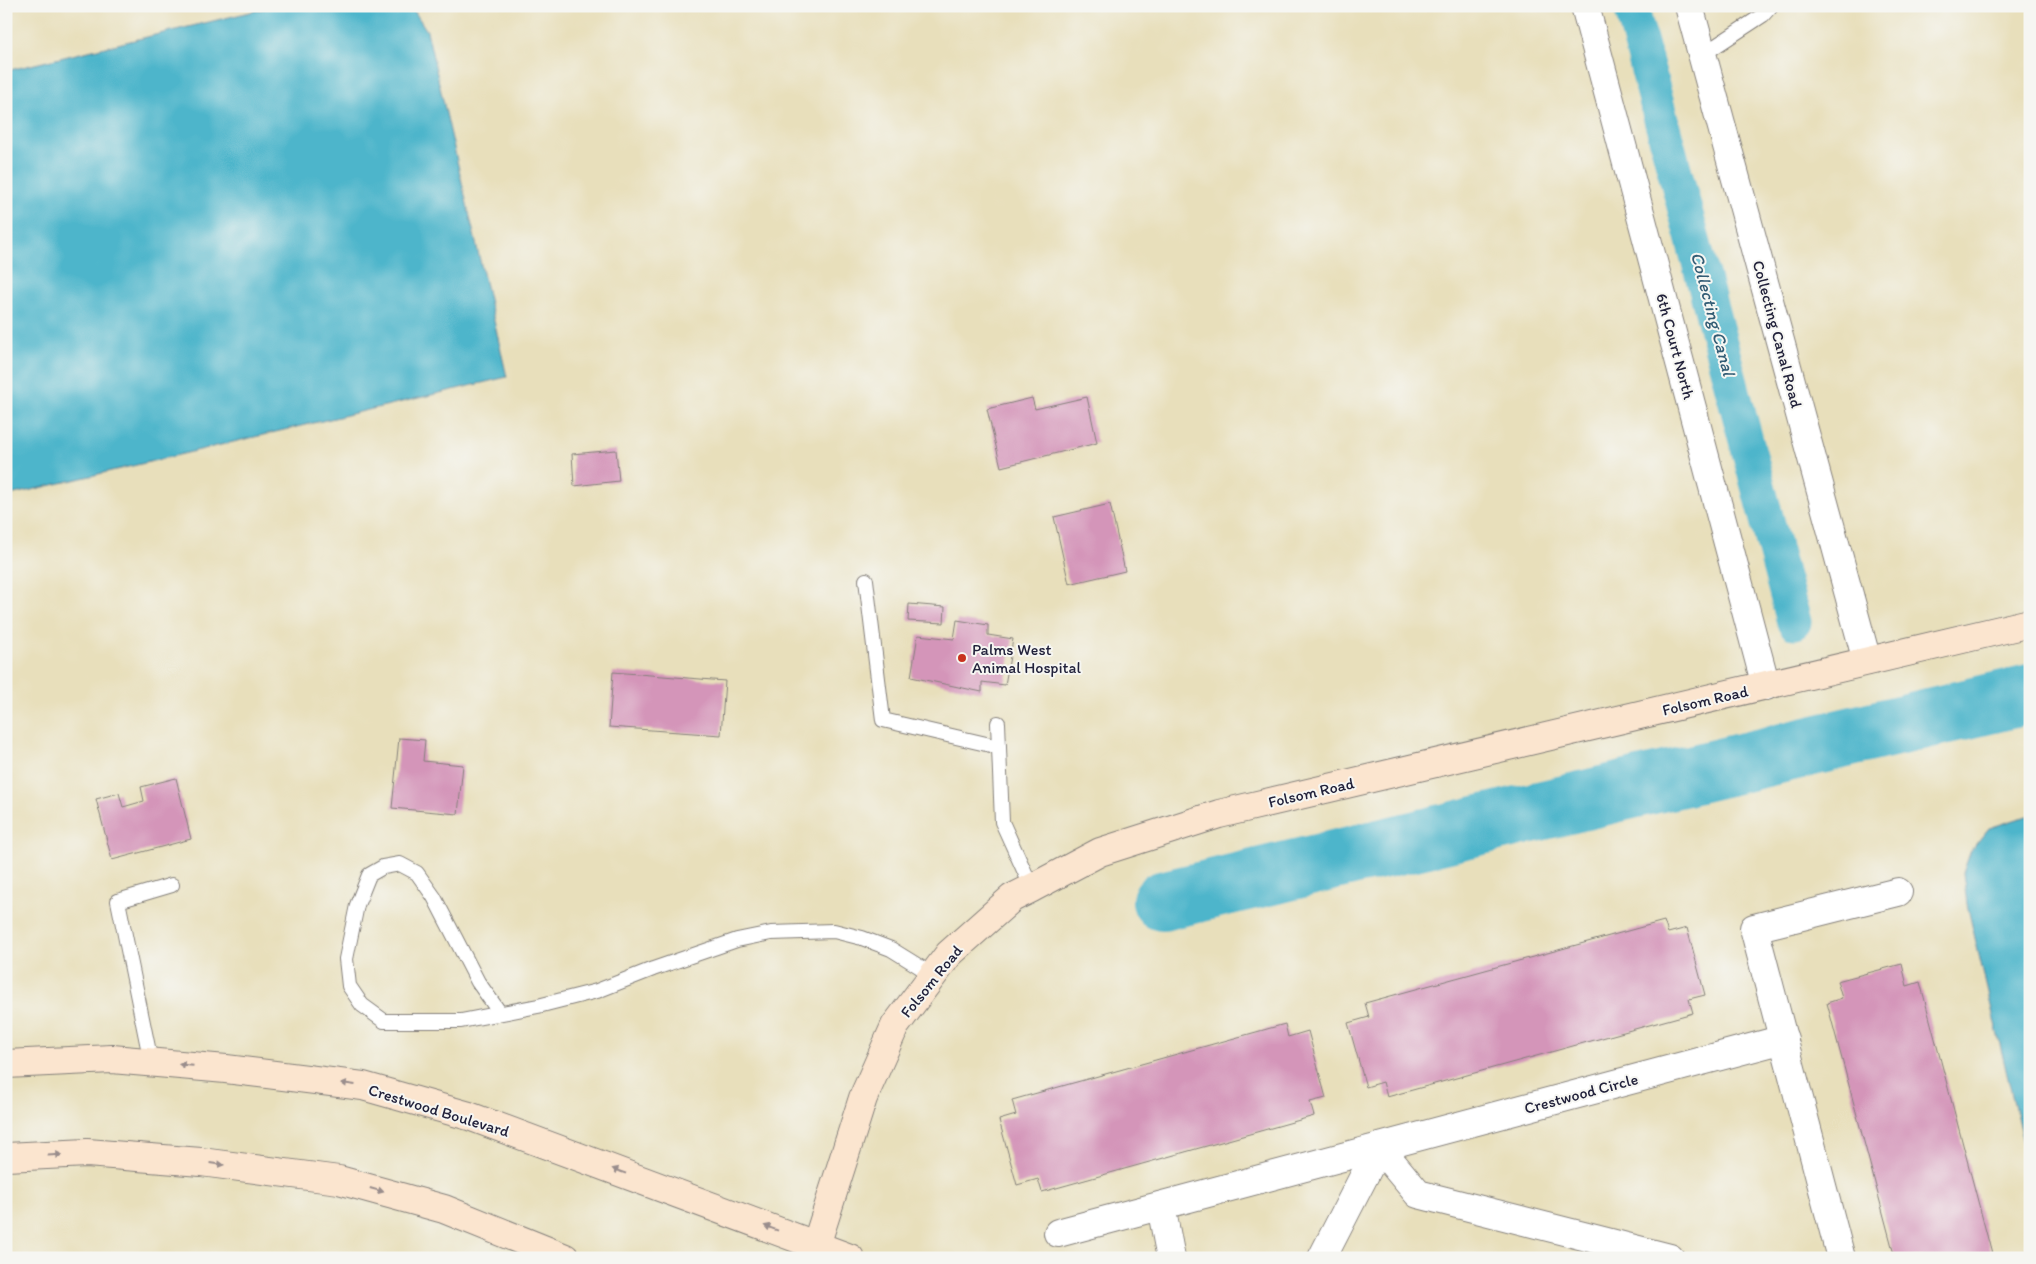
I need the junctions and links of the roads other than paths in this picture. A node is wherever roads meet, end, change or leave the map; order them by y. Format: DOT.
graph roads {
  1 [pos="1585,6"];
  2 [pos="1689,6"];
  3 [pos="1771,6"];
  4 [pos="1702,55"];
  5 [pos="866,580"];
  6 [pos="2030,623"];
  7 [pos="1867,661"];
  8 [pos="1766,686"];
  9 [pos="998,723"];
  10 [pos="1000,747"];
  11 [pos="172,885"];
  12 [pos="1032,888"];
  13 [pos="1898,892"];
  14 [pos="933,975"];
  15 [pos="500,1013"];
  16 [pos="1784,1039"];
  17 [pos="151,1062"];
  18 [pos="6,1064"];
  19 [pos="1379,1147"];
  20 [pos="6,1157"];
  21 [pos="1161,1206"];
  22 [pos="1058,1233"];
  23 [pos="815,1251"];
  24 [pos="565,1258"];
  25 [pos="850,1258"];
  26 [pos="1171,1258"];
  27 [pos="1322,1258"];
  28 [pos="1670,1258"];
  29 [pos="1841,1258"];
  1 -- 8 [label="street, 6th Court North"];
  2 -- 4 [label="street, Collecting Canal Road"];
  3 -- 4 [label="lane"];
  4 -- 7 [label="street, Collecting Canal Road"];
  5 -- 10 [label="lane"];
  6 -- 7 [label="street, Folsom Road"];
  7 -- 8 [label="street, Folsom Road"];
  8 -- 12 [label="street, Folsom Road"];
  9 -- 10 [label="lane"];
  10 -- 12 [label="lane"];
  11 -- 17 [label="lane"];
  12 -- 14 [label="street, Folsom Road"];
  13 -- 16 [label="street"];
  14 -- 15 [label="lane"];
  14 -- 23 [label="street, Folsom Road"];
  15 -- 15 [label="lane"];
  16 -- 19 [label="street, Crestwood Circle"];
  16 -- 29 [label="street"];
  17 -- 18 [label="street, Crestwood Boulevard"];
  23 -- 17 [label="street, Crestwood Boulevard, one-way"];
  19 -- 21 [label="street, Crestwood Circle"];
  19 -- 27 [label="street"];
  19 -- 28 [label="street"];
  20 -- 24 [label="street, one-way"];
  21 -- 22 [label="street, Crestwood Circle"];
  21 -- 26 [label="street"];
  23 -- 25 [label="street, Crestwood Boulevard"];
}
